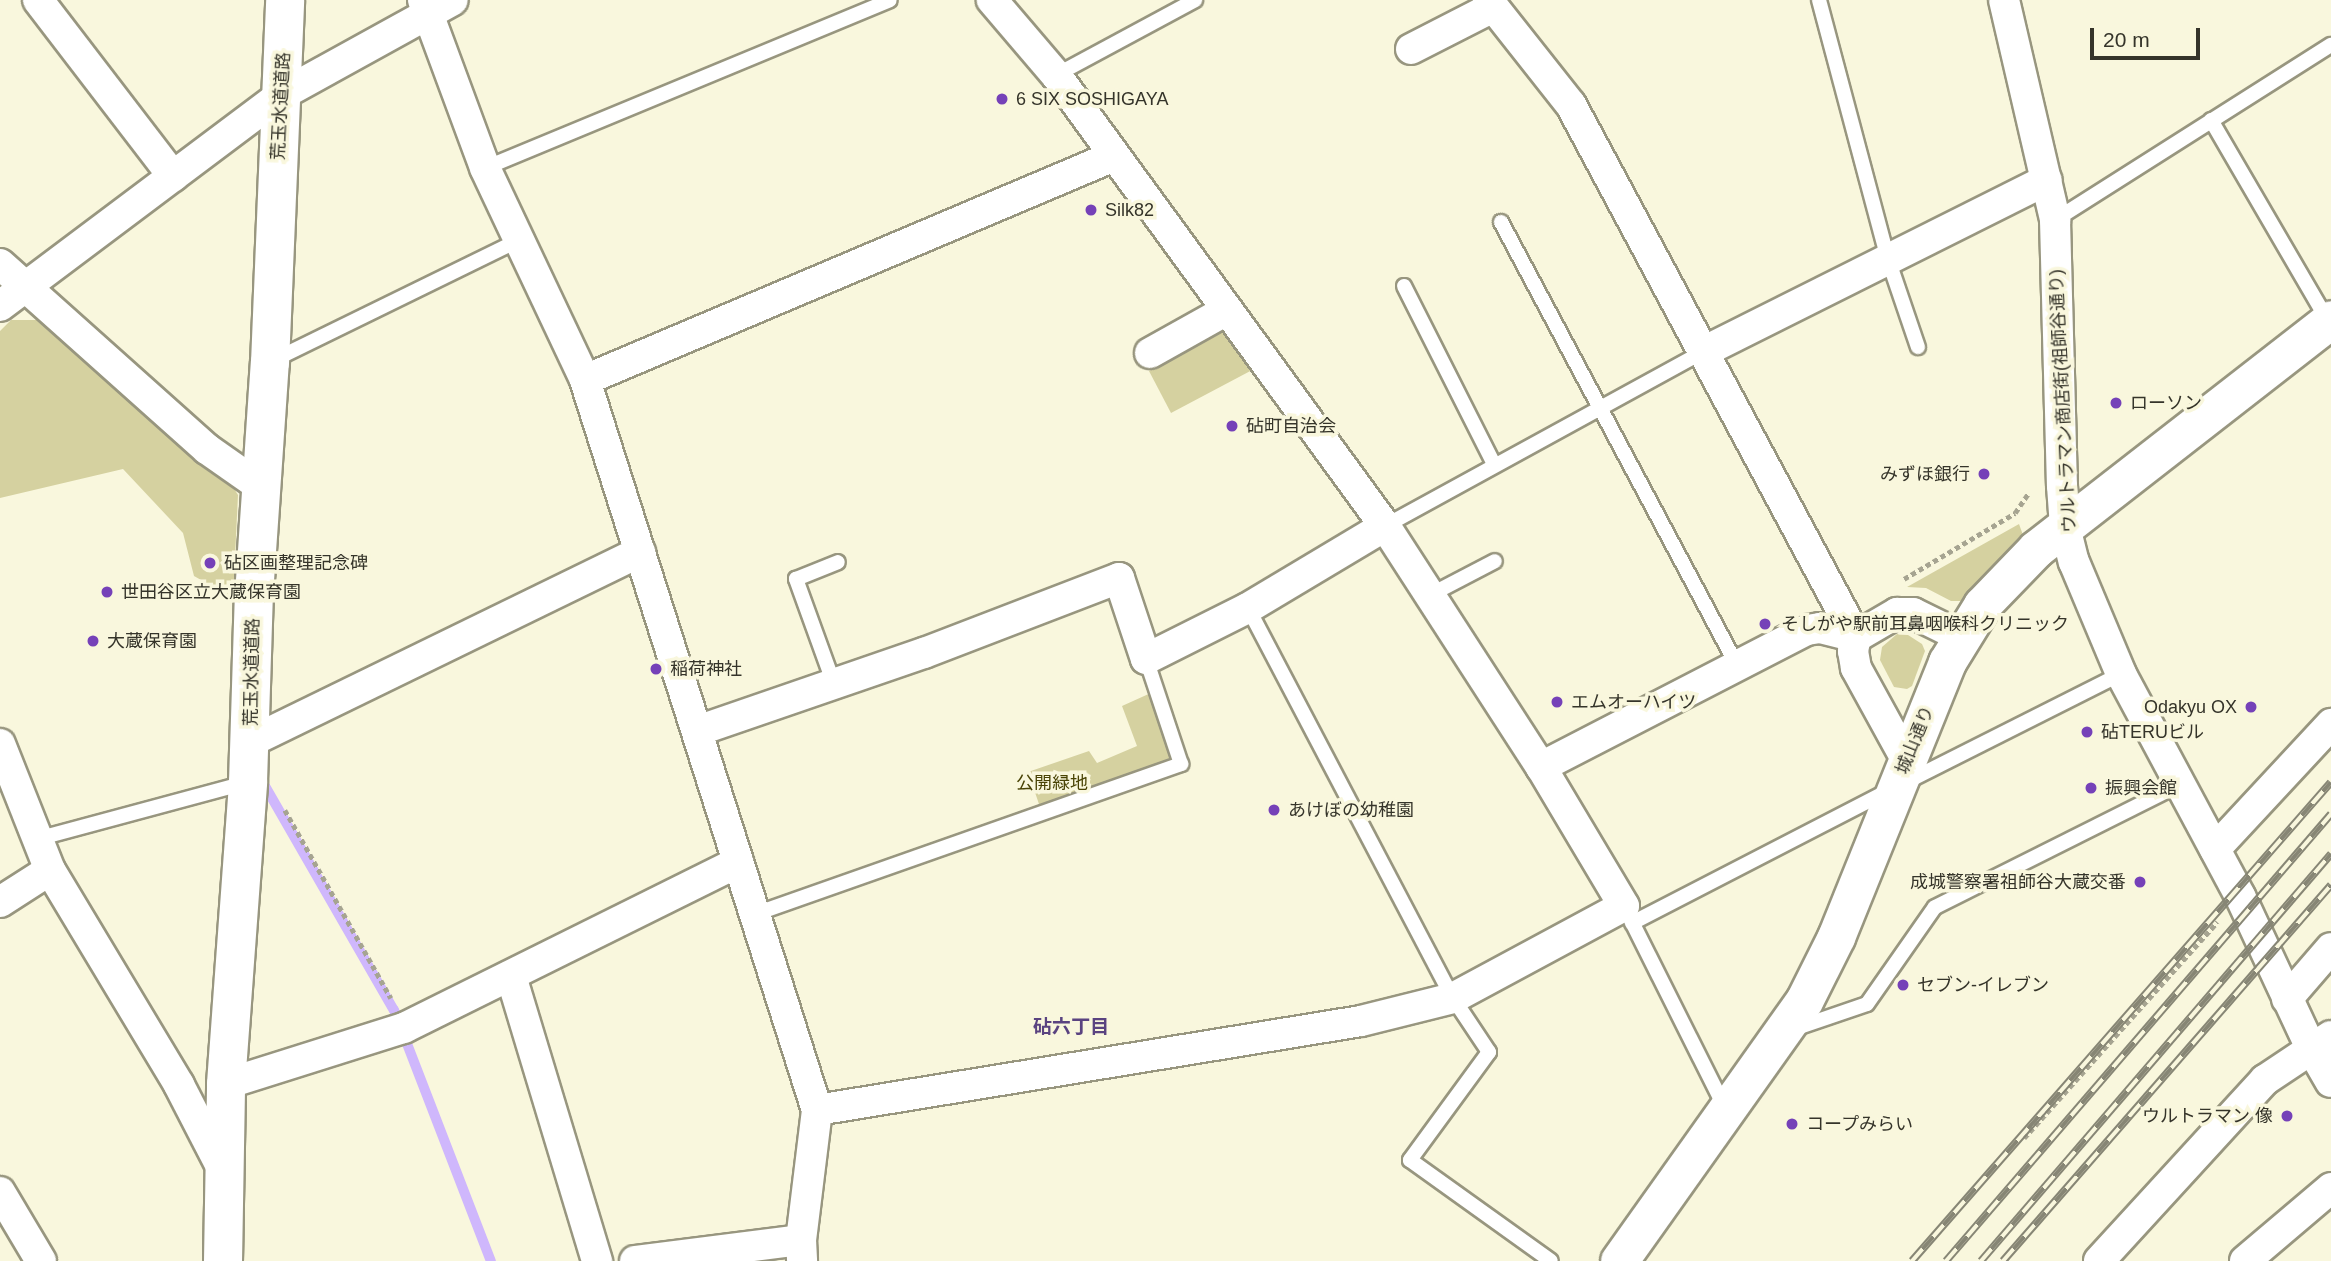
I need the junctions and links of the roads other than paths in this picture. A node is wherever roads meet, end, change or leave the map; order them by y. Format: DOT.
graph roads {
  1 [pos="38,0"];
  2 [pos="285,0"];
  3 [pos="890,0"];
  4 [pos="992,0"];
  5 [pos="1195,0"];
  6 [pos="1819,0"];
  7 [pos="2004,0"];
  8 [pos="435,4"];
  9 [pos="1490,4"];
  10 [pos="2331,45"];
  11 [pos="1412,49"];
  12 [pos="1056,75"];
  13 [pos="281,95"];
  14 [pos="2211,120"];
  15 [pos="1114,156"];
  16 [pos="485,168"];
  17 [pos="173,176"];
  18 [pos="2047,180"];
  19 [pos="2055,220"];
  20 [pos="1501,222"];
  21 [pos="519,240"];
  22 [pos="1888,259"];
  23 [pos="0,264"];
  24 [pos="1404,286"];
  25 [pos="25,287"];
  26 [pos="0,306"];
  27 [pos="1227,310"];
  28 [pos="2330,320"];
  29 [pos="1918,346"];
  30 [pos="1705,351"];
  31 [pos="1150,353"];
  32 [pos="270,363"];
  33 [pos="585,380"];
  34 [pos="1599,406"];
  35 [pos="1494,464"];
  36 [pos="261,487"];
  37 [pos="1385,526"];
  38 [pos="2065,527"];
  39 [pos="640,552"];
  40 [pos="1495,561"];
  41 [pos="838,562"];
  42 [pos="1430,595"];
  43 [pos="1248,608"];
  44 [pos="1856,637"];
  45 [pos="1962,637"];
  46 [pos="1146,659"];
  47 [pos="1738,667"];
  48 [pos="2121,674"];
  49 [pos="834,684"];
  50 [pos="2331,724"];
  51 [pos="697,731"];
  52 [pos="0,744"];
  53 [pos="249,762"];
  54 [pos="1541,767"];
  55 [pos="1901,773"];
  56 [pos="2181,784"];
  57 [pos="37,839"];
  58 [pos="2215,849"];
  59 [pos="738,862"];
  60 [pos="50,870"];
  61 [pos="0,902"];
  62 [pos="1628,914"];
  63 [pos="755,915"];
  64 [pos="2331,948"];
  65 [pos="511,976"];
  66 [pos="1453,998"];
  67 [pos="2287,999"];
  68 [pos="1783,1033"];
  69 [pos="2321,1042"];
  70 [pos="2331,1082"];
  71 [pos="226,1084"];
  72 [pos="1726,1109"];
  73 [pos="817,1110"];
  74 [pos="224,1173"];
  75 [pos="2331,1188"];
  76 [pos="0,1192"];
  77 [pos="800,1255"];
  78 [pos="41,1261"];
  79 [pos="223,1261"];
  80 [pos="597,1261"];
  81 [pos="635,1261"];
  82 [pos="1552,1261"];
  83 [pos="1619,1261"];
  84 [pos="2099,1261"];
  85 [pos="2245,1261"];
  1 -- 17 [label="street"];
  2 -- 13 [label="main road, 荒玉水道道路"];
  3 -- 16 [label="lane"];
  4 -- 12 [label="street"];
  5 -- 12 [label="lane"];
  6 -- 22 [label="lane"];
  7 -- 18 [label="street, ウルトラマン商店街(祖師谷通り)"];
  8 -- 13 [label="street"];
  8 -- 16 [label="street"];
  9 -- 11 [label="street"];
  9 -- 30 [label="street"];
  10 -- 14 [label="lane"];
  12 -- 15 [label="street"];
  13 -- 17 [label="street"];
  13 -- 32 [label="main road, 荒玉水道道路"];
  14 -- 19 [label="lane"];
  14 -- 28 [label="lane"];
  15 -- 27 [label="street"];
  15 -- 33 [label="street"];
  16 -- 21 [label="street"];
  17 -- 25 [label="street"];
  18 -- 19 [label="street, ウルトラマン商店街(祖師谷通り)"];
  18 -- 22 [label="street"];
  19 -- 38 [label="street, ウルトラマン商店街(祖師谷通り)"];
  20 -- 34 [label="lane"];
  21 -- 32 [label="lane"];
  21 -- 33 [label="street"];
  22 -- 29 [label="lane"];
  22 -- 30 [label="street"];
  23 -- 25 [label="street"];
  24 -- 35 [label="lane"];
  25 -- 26 [label="street"];
  25 -- 36 [label="street"];
  27 -- 31 [label="street"];
  27 -- 37 [label="street"];
  28 -- 38 [label="street, 城山通り"];
  30 -- 34 [label="lane"];
  30 -- 44 [label="street"];
  32 -- 36 [label="main road, 荒玉水道道路"];
  33 -- 39 [label="street"];
  34 -- 35 [label="lane"];
  34 -- 47 [label="lane"];
  35 -- 37 [label="lane"];
  36 -- 53 [label="main road, 荒玉水道道路"];
  37 -- 42 [label="street"];
  37 -- 43 [label="street"];
  38 -- 45 [label="street, 城山通り"];
  38 -- 48 [label="street, ウルトラマン商店街(祖師谷通り)"];
  39 -- 51 [label="street"];
  39 -- 53 [label="street"];
  40 -- 42 [label="lane"];
  41 -- 49 [label="lane"];
  42 -- 54 [label="street"];
  43 -- 46 [label="street"];
  43 -- 66 [label="lane"];
  44 -- 45 [label="street"];
  44 -- 47 [label="street"];
  44 -- 55 [label="street"];
  45 -- 55 [label="street, 城山通り"];
  46 -- 49 [label="street"];
  46 -- 63 [label="lane"];
  47 -- 54 [label="street"];
  48 -- 55 [label="lane"];
  48 -- 56 [label="street, ウルトラマン商店街(祖師谷通り)"];
  49 -- 51 [label="street"];
  50 -- 58 [label="street"];
  51 -- 59 [label="street"];
  52 -- 57 [label="street"];
  53 -- 57 [label="lane"];
  53 -- 71 [label="main road, 荒玉水道道路"];
  54 -- 62 [label="street"];
  55 -- 62 [label="lane"];
  55 -- 68 [label="street, 城山通り"];
  56 -- 58 [label="street, ウルトラマン商店街(祖師谷通り)"];
  56 -- 68 [label="lane"];
  57 -- 60 [label="street"];
  58 -- 67 [label="street, ウルトラマン商店街(祖師谷通り)"];
  59 -- 63 [label="street"];
  59 -- 65 [label="street"];
  60 -- 61 [label="street"];
  60 -- 74 [label="street"];
  62 -- 66 [label="street"];
  62 -- 72 [label="lane"];
  63 -- 73 [label="street"];
  64 -- 67 [label="street"];
  65 -- 71 [label="street"];
  65 -- 80 [label="street"];
  66 -- 73 [label="street"];
  66 -- 82 [label="lane"];
  67 -- 69 [label="street, ウルトラマン商店街(祖師谷通り)"];
  68 -- 72 [label="street, 城山通り"];
  69 -- 70 [label="street, ウルトラマン商店街(祖師谷通り)"];
  69 -- 84 [label="street"];
  71 -- 74 [label="main road, 荒玉水道道路"];
  72 -- 83 [label="street, 城山通り"];
  73 -- 77 [label="street"];
  74 -- 79 [label="main road, 荒玉水道道路"];
  75 -- 85 [label="street"];
  76 -- 78 [label="street"];
  77 -- 81 [label="street"];
}
